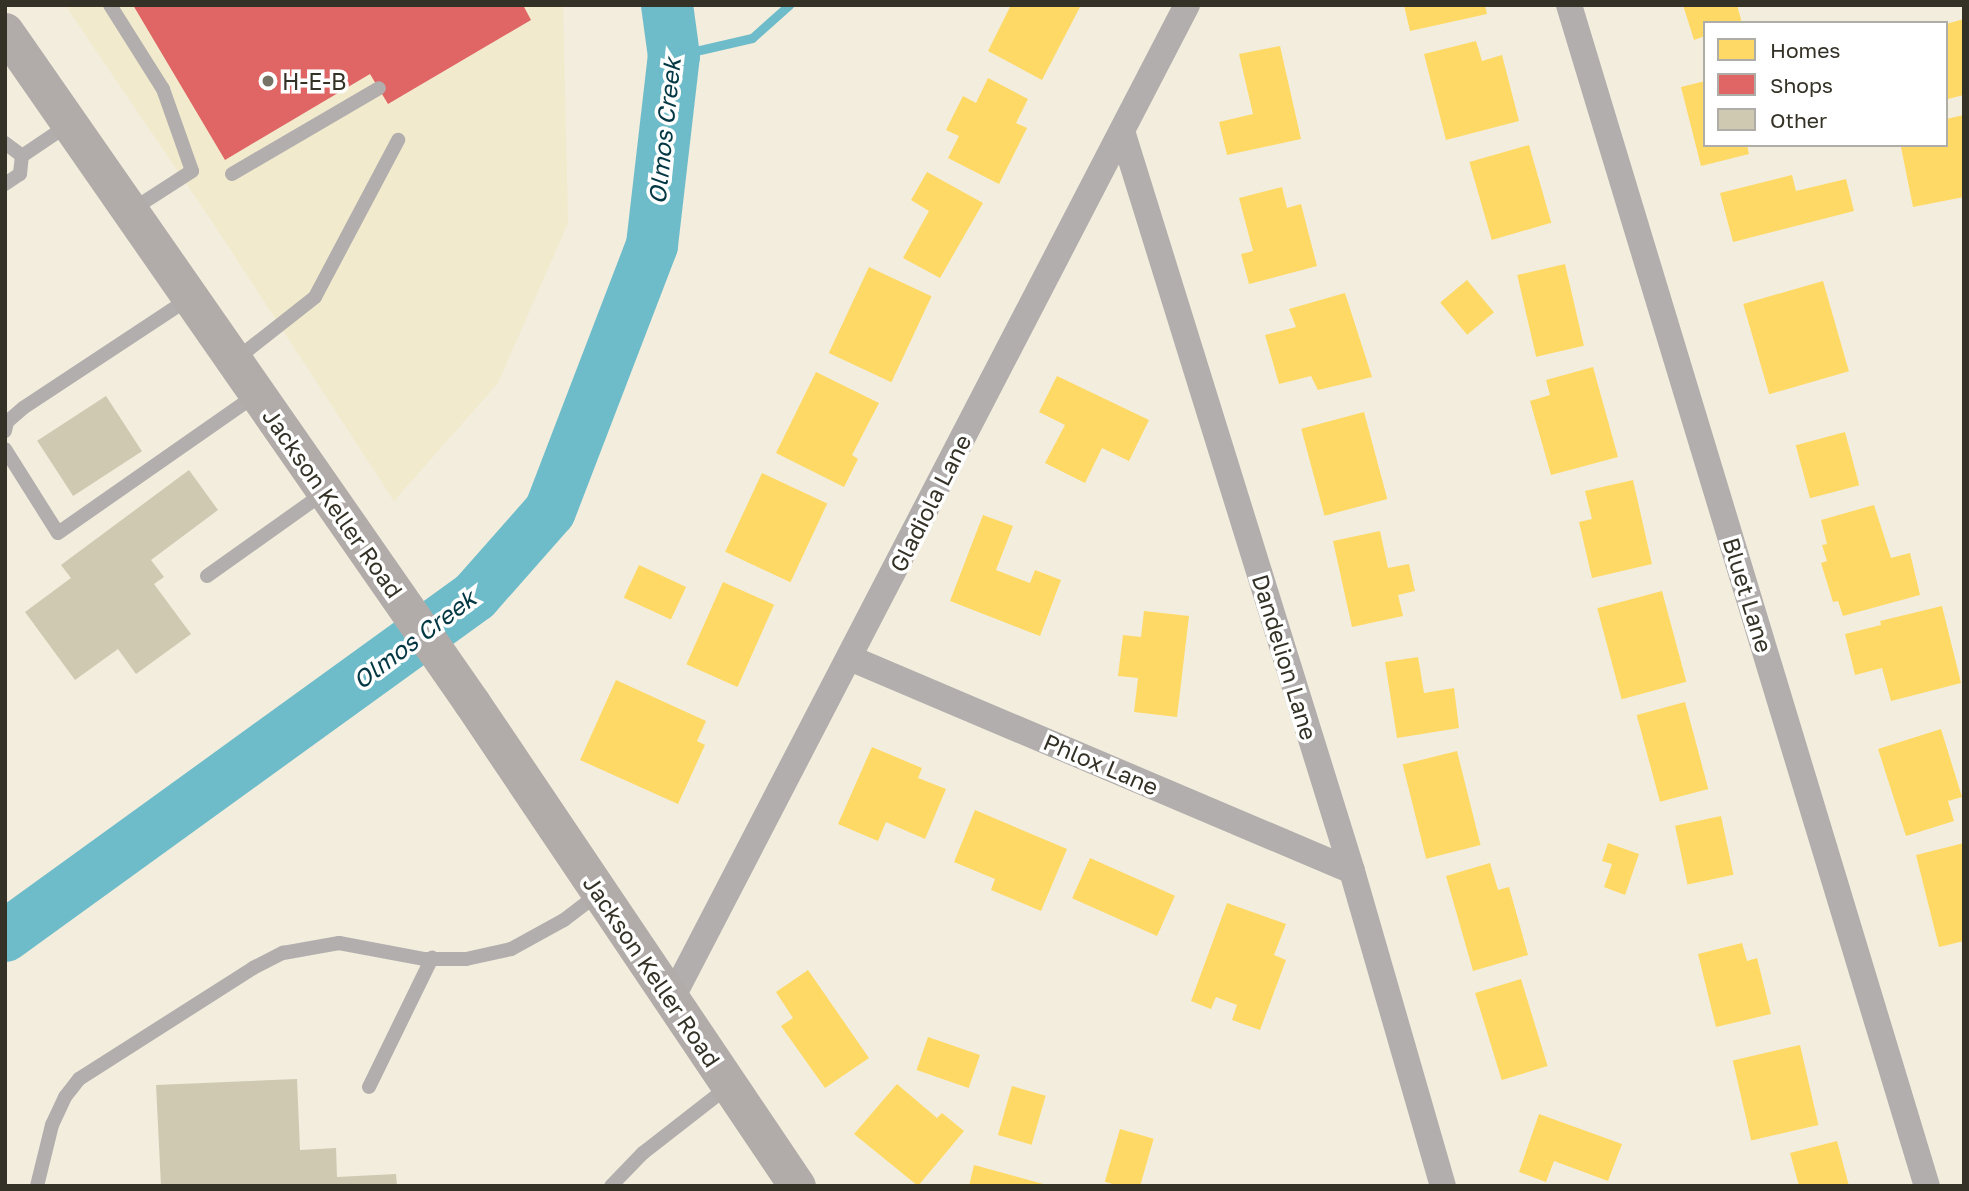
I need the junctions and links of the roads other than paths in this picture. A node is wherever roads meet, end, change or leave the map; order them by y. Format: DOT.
graph roads {
  1 [pos="110,5"];
  2 [pos="1187,5"];
  3 [pos="1569,5"];
  4 [pos="5,32"];
  5 [pos="379,88"];
  6 [pos="69,124"];
  7 [pos="1122,131"];
  8 [pos="398,140"];
  9 [pos="5,143"];
  10 [pos="22,156"];
  11 [pos="232,174"];
  12 [pos="5,184"];
  13 [pos="130,211"];
  14 [pos="190,298"];
  15 [pos="234,360"];
  16 [pos="257,394"];
  17 [pos="5,431"];
  18 [pos="5,449"];
  19 [pos="326,492"];
  20 [pos="207,576"];
  21 [pos="850,658"];
  22 [pos="1352,871"];
  23 [pos="599,893"];
  24 [pos="432,958"];
  25 [pos="671,1000"];
  26 [pos="729,1086"];
  27 [pos="369,1087"];
  28 [pos="37,1186"];
  29 [pos="611,1186"];
  30 [pos="797,1186"];
  31 [pos="1443,1186"];
  32 [pos="1927,1186"];
  1 -- 13 [label="lane"];
  2 -- 7 [label="street, Gladiola Lane"];
  3 -- 32 [label="street, Bluet Lane"];
  4 -- 6 [label="main road, Jackson Keller Road"];
  5 -- 11 [label="lane"];
  6 -- 10 [label="lane"];
  6 -- 13 [label="main road, Jackson Keller Road"];
  7 -- 21 [label="street, Gladiola Lane"];
  7 -- 22 [label="street, Dandelion Lane"];
  8 -- 15 [label="lane"];
  9 -- 10 [label="lane"];
  10 -- 12 [label="lane"];
  13 -- 14 [label="main road, Jackson Keller Road"];
  14 -- 15 [label="main road, Jackson Keller Road"];
  14 -- 17 [label="lane"];
  15 -- 16 [label="main road, Jackson Keller Road"];
  16 -- 18 [label="lane"];
  16 -- 19 [label="main road, Jackson Keller Road"];
  19 -- 20 [label="lane"];
  19 -- 23 [label="main road, Jackson Keller Road"];
  21 -- 22 [label="street, Phlox Lane"];
  21 -- 25 [label="street, Gladiola Lane"];
  22 -- 31 [label="street, Dandelion Lane"];
  23 -- 24 [label="lane"];
  23 -- 25 [label="main road, Jackson Keller Road"];
  24 -- 27 [label="lane"];
  24 -- 28 [label="lane"];
  25 -- 26 [label="main road, Jackson Keller Road"];
  26 -- 29 [label="lane"];
  26 -- 30 [label="main road, Jackson Keller Road"];
}
